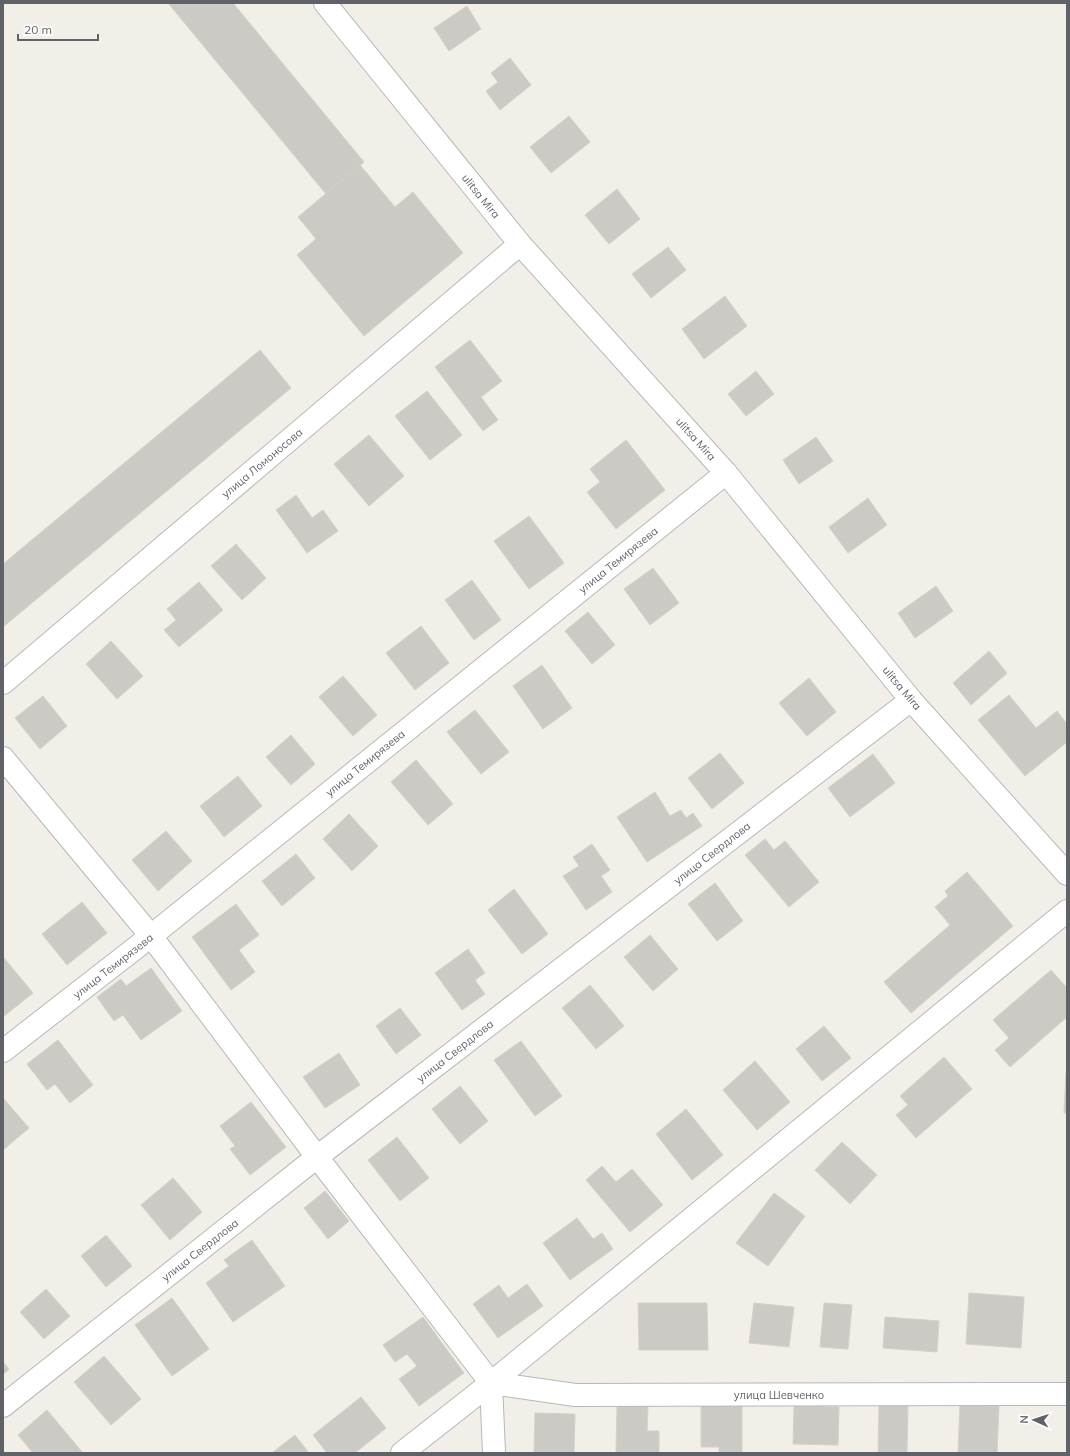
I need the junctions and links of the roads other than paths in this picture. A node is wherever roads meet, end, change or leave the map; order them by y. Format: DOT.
graph roads {
  1 [pos="325,3"];
  2 [pos="520,244"];
  3 [pos="726,473"];
  4 [pos="3,683"];
  5 [pos="911,700"];
  6 [pos="3,758"];
  7 [pos="1067,874"];
  8 [pos="1067,911"];
  9 [pos="151,936"];
  10 [pos="3,1052"];
  11 [pos="317,1157"];
  12 [pos="491,1383"];
  13 [pos="1067,1394"];
  14 [pos="3,1406"];
  15 [pos="402,1453"];
  16 [pos="494,1453"];
  1 -- 2 [label="street, ulitsa Mira"];
  2 -- 3 [label="street, ulitsa Mira"];
  2 -- 4 [label="street, улица Ломоносова"];
  3 -- 5 [label="street, ulitsa Mira"];
  3 -- 9 [label="street, улица Темирязева"];
  5 -- 7 [label="street, ulitsa Mira"];
  5 -- 11 [label="street, улица Свердлова"];
  6 -- 9 [label="street"];
  8 -- 12 [label="street"];
  9 -- 10 [label="street, улица Темирязева"];
  9 -- 11 [label="street"];
  11 -- 12 [label="street"];
  11 -- 14 [label="street, улица Свердлова"];
  12 -- 13 [label="street, улица Шевченко"];
  12 -- 15 [label="street"];
  12 -- 16 [label="street"];
}
